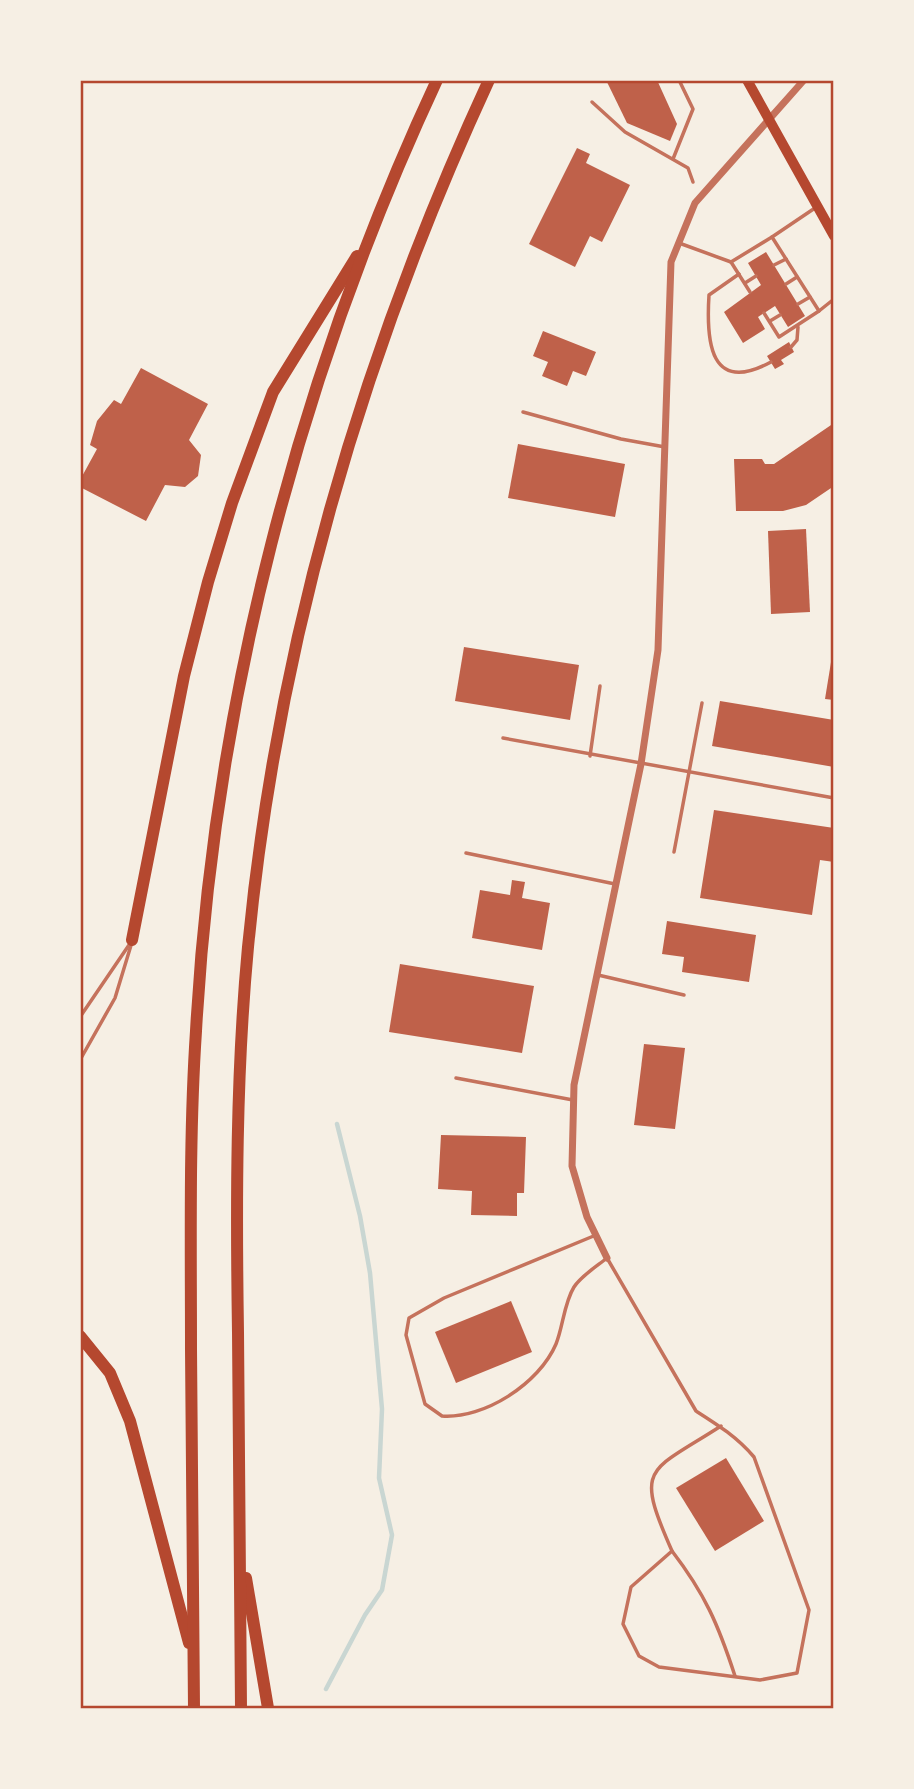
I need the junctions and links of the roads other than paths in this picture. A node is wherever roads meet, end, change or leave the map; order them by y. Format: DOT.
graph roads {
  1 [pos="437,80"];
  2 [pos="489,80"];
  3 [pos="679,80"];
  4 [pos="747,80"];
  5 [pos="804,80"];
  6 [pos="592,102"];
  7 [pos="769,120"];
  8 [pos="673,159"];
  9 [pos="693,182"];
  10 [pos="816,207"];
  11 [pos="370,234"];
  12 [pos="834,236"];
  13 [pos="772,237"];
  14 [pos="677,242"];
  15 [pos="786,259"];
  16 [pos="731,261"];
  17 [pos="774,265"];
  18 [pos="739,274"];
  19 [pos="756,276"];
  20 [pos="797,277"];
  21 [pos="745,283"];
  22 [pos="786,284"];
  23 [pos="750,292"];
  24 [pos="810,297"];
  25 [pos="834,299"];
  26 [pos="798,304"];
  27 [pos="819,312"];
  28 [pos="764,313"];
  29 [pos="780,315"];
  30 [pos="769,321"];
  31 [pos="798,325"];
  32 [pos="791,347"];
  33 [pos="771,362"];
  34 [pos="523,412"];
  35 [pos="665,447"];
  36 [pos="600,686"];
  37 [pos="702,703"];
  38 [pos="503,738"];
  39 [pos="590,756"];
  40 [pos="641,764"];
  41 [pos="689,772"];
  42 [pos="834,798"];
  43 [pos="674,852"];
  44 [pos="466,853"];
  45 [pos="618,885"];
  46 [pos="132,940"];
  47 [pos="598,975"];
  48 [pos="684,995"];
  49 [pos="80,1017"];
  50 [pos="80,1060"];
  51 [pos="456,1078"];
  52 [pos="573,1100"];
  53 [pos="596,1235"];
  54 [pos="607,1258"];
  55 [pos="80,1336"];
  56 [pos="721,1426"];
  57 [pos="240,1539"];
  58 [pos="672,1551"];
  59 [pos="194,1661"];
  60 [pos="736,1676"];
  61 [pos="194,1709"];
  62 [pos="241,1709"];
  63 [pos="268,1709"];
  1 -- 11 [label="highway"];
  2 -- 57 [label="highway"];
  3 -- 8 [label="lane"];
  4 -- 7 [label="main road"];
  5 -- 7 [label="street"];
  6 -- 8 [label="lane"];
  7 -- 10 [label="main road"];
  7 -- 14 [label="street"];
  8 -- 9 [label="lane"];
  10 -- 12 [label="main road"];
  10 -- 13 [label="lane"];
  11 -- 46 [label="highway"];
  11 -- 59 [label="highway"];
  13 -- 15 [label="lane"];
  13 -- 16 [label="lane"];
  14 -- 16 [label="lane"];
  14 -- 35 [label="street"];
  15 -- 17 [label="lane"];
  15 -- 20 [label="lane"];
  16 -- 18 [label="lane"];
  18 -- 21 [label="lane"];
  18 -- 33 [label="lane"];
  19 -- 21 [label="lane"];
  20 -- 22 [label="lane"];
  20 -- 24 [label="lane"];
  21 -- 23 [label="lane"];
  24 -- 26 [label="lane"];
  24 -- 27 [label="lane"];
  25 -- 27 [label="lane"];
  27 -- 31 [label="lane"];
  28 -- 30 [label="lane"];
  29 -- 30 [label="lane"];
  30 -- 31 [label="lane"];
  31 -- 32 [label="lane"];
  34 -- 35 [label="lane"];
  35 -- 40 [label="street"];
  36 -- 39 [label="lane"];
  37 -- 41 [label="lane"];
  38 -- 39 [label="lane"];
  39 -- 40 [label="lane"];
  40 -- 41 [label="lane"];
  40 -- 45 [label="street"];
  41 -- 42 [label="lane"];
  41 -- 43 [label="lane"];
  44 -- 45 [label="lane"];
  45 -- 47 [label="street"];
  46 -- 49 [label="lane"];
  46 -- 50 [label="lane"];
  47 -- 48 [label="lane"];
  47 -- 52 [label="street"];
  51 -- 52 [label="lane"];
  52 -- 53 [label="street"];
  53 -- 54 [label="street"];
  53 -- 54 [label="lane"];
  54 -- 56 [label="lane"];
  55 -- 59 [label="highway"];
  56 -- 58 [label="lane"];
  56 -- 60 [label="lane"];
  57 -- 62 [label="highway"];
  57 -- 63 [label="highway"];
  58 -- 60 [label="lane"];
  58 -- 60 [label="lane"];
  59 -- 61 [label="highway"];
}
